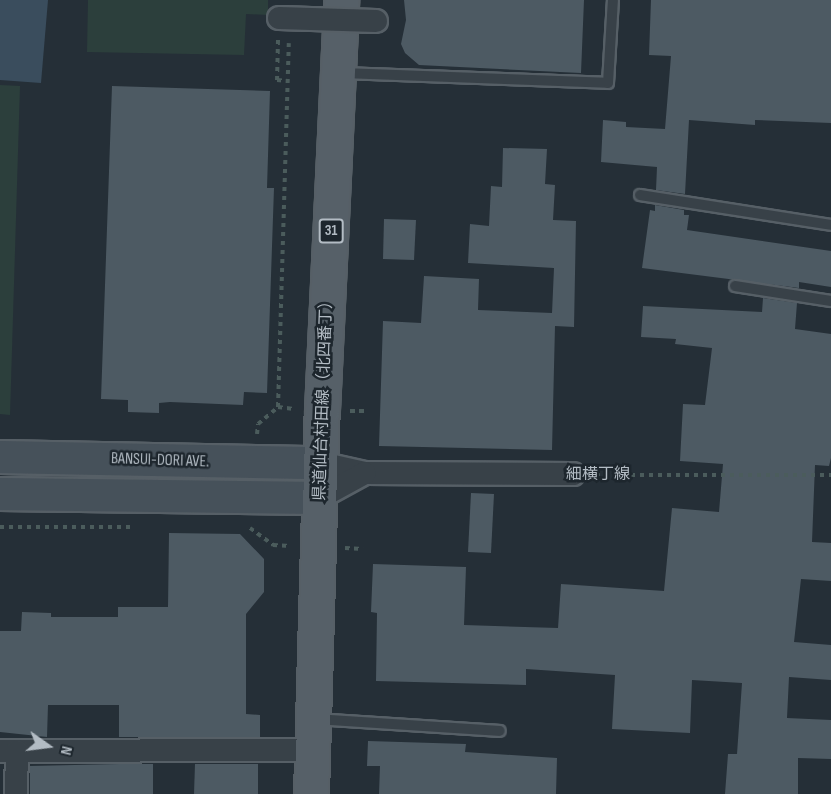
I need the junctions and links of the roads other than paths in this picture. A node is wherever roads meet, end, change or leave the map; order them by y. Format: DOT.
graph roads {
  1 [pos="341,0"];
  2 [pos="613,0"];
  3 [pos="376,21"];
  4 [pos="284,26"];
  5 [pos="339,73"];
  6 [pos="640,195"];
  7 [pos="831,225"];
  8 [pos="735,286"];
  9 [pos="831,301"];
  10 [pos="0,457"];
  11 [pos="320,463"];
  12 [pos="365,473"];
  13 [pos="573,474"];
  14 [pos="0,494"];
  15 [pos="319,498"];
  16 [pos="500,731"];
  17 [pos="312,734"];
  18 [pos="9,751"];
  19 [pos="16,794"];
  20 [pos="311,794"];
  1 -- 5 [label="main road, 県道仙台村田線（北四番丁） / 31"];
  2 -- 5 [label="lane"];
  3 -- 4 [label="street, bridge"];
  5 -- 11 [label="main road, 県道仙台村田線（北四番丁） / 31"];
  6 -- 7 [label="lane"];
  8 -- 9 [label="lane"];
  10 -- 11 [label="street, BANSUI-DORI AVE."];
  11 -- 12 [label="street, 細横丁線"];
  11 -- 15 [label="main road, 県道仙台村田線（北四番丁） / 31"];
  12 -- 13 [label="street, 細横丁線"];
  12 -- 15 [label="street"];
  14 -- 15 [label="street, BANSUI-DORI AVE."];
  15 -- 17 [label="main road, 県道仙台村田線（北四番丁） / 31"];
  16 -- 17 [label="lane"];
  17 -- 18 [label="street"];
  17 -- 20 [label="main road, 県道仙台村田線（北四番丁） / 31"];
  18 -- 19 [label="street"];
}
